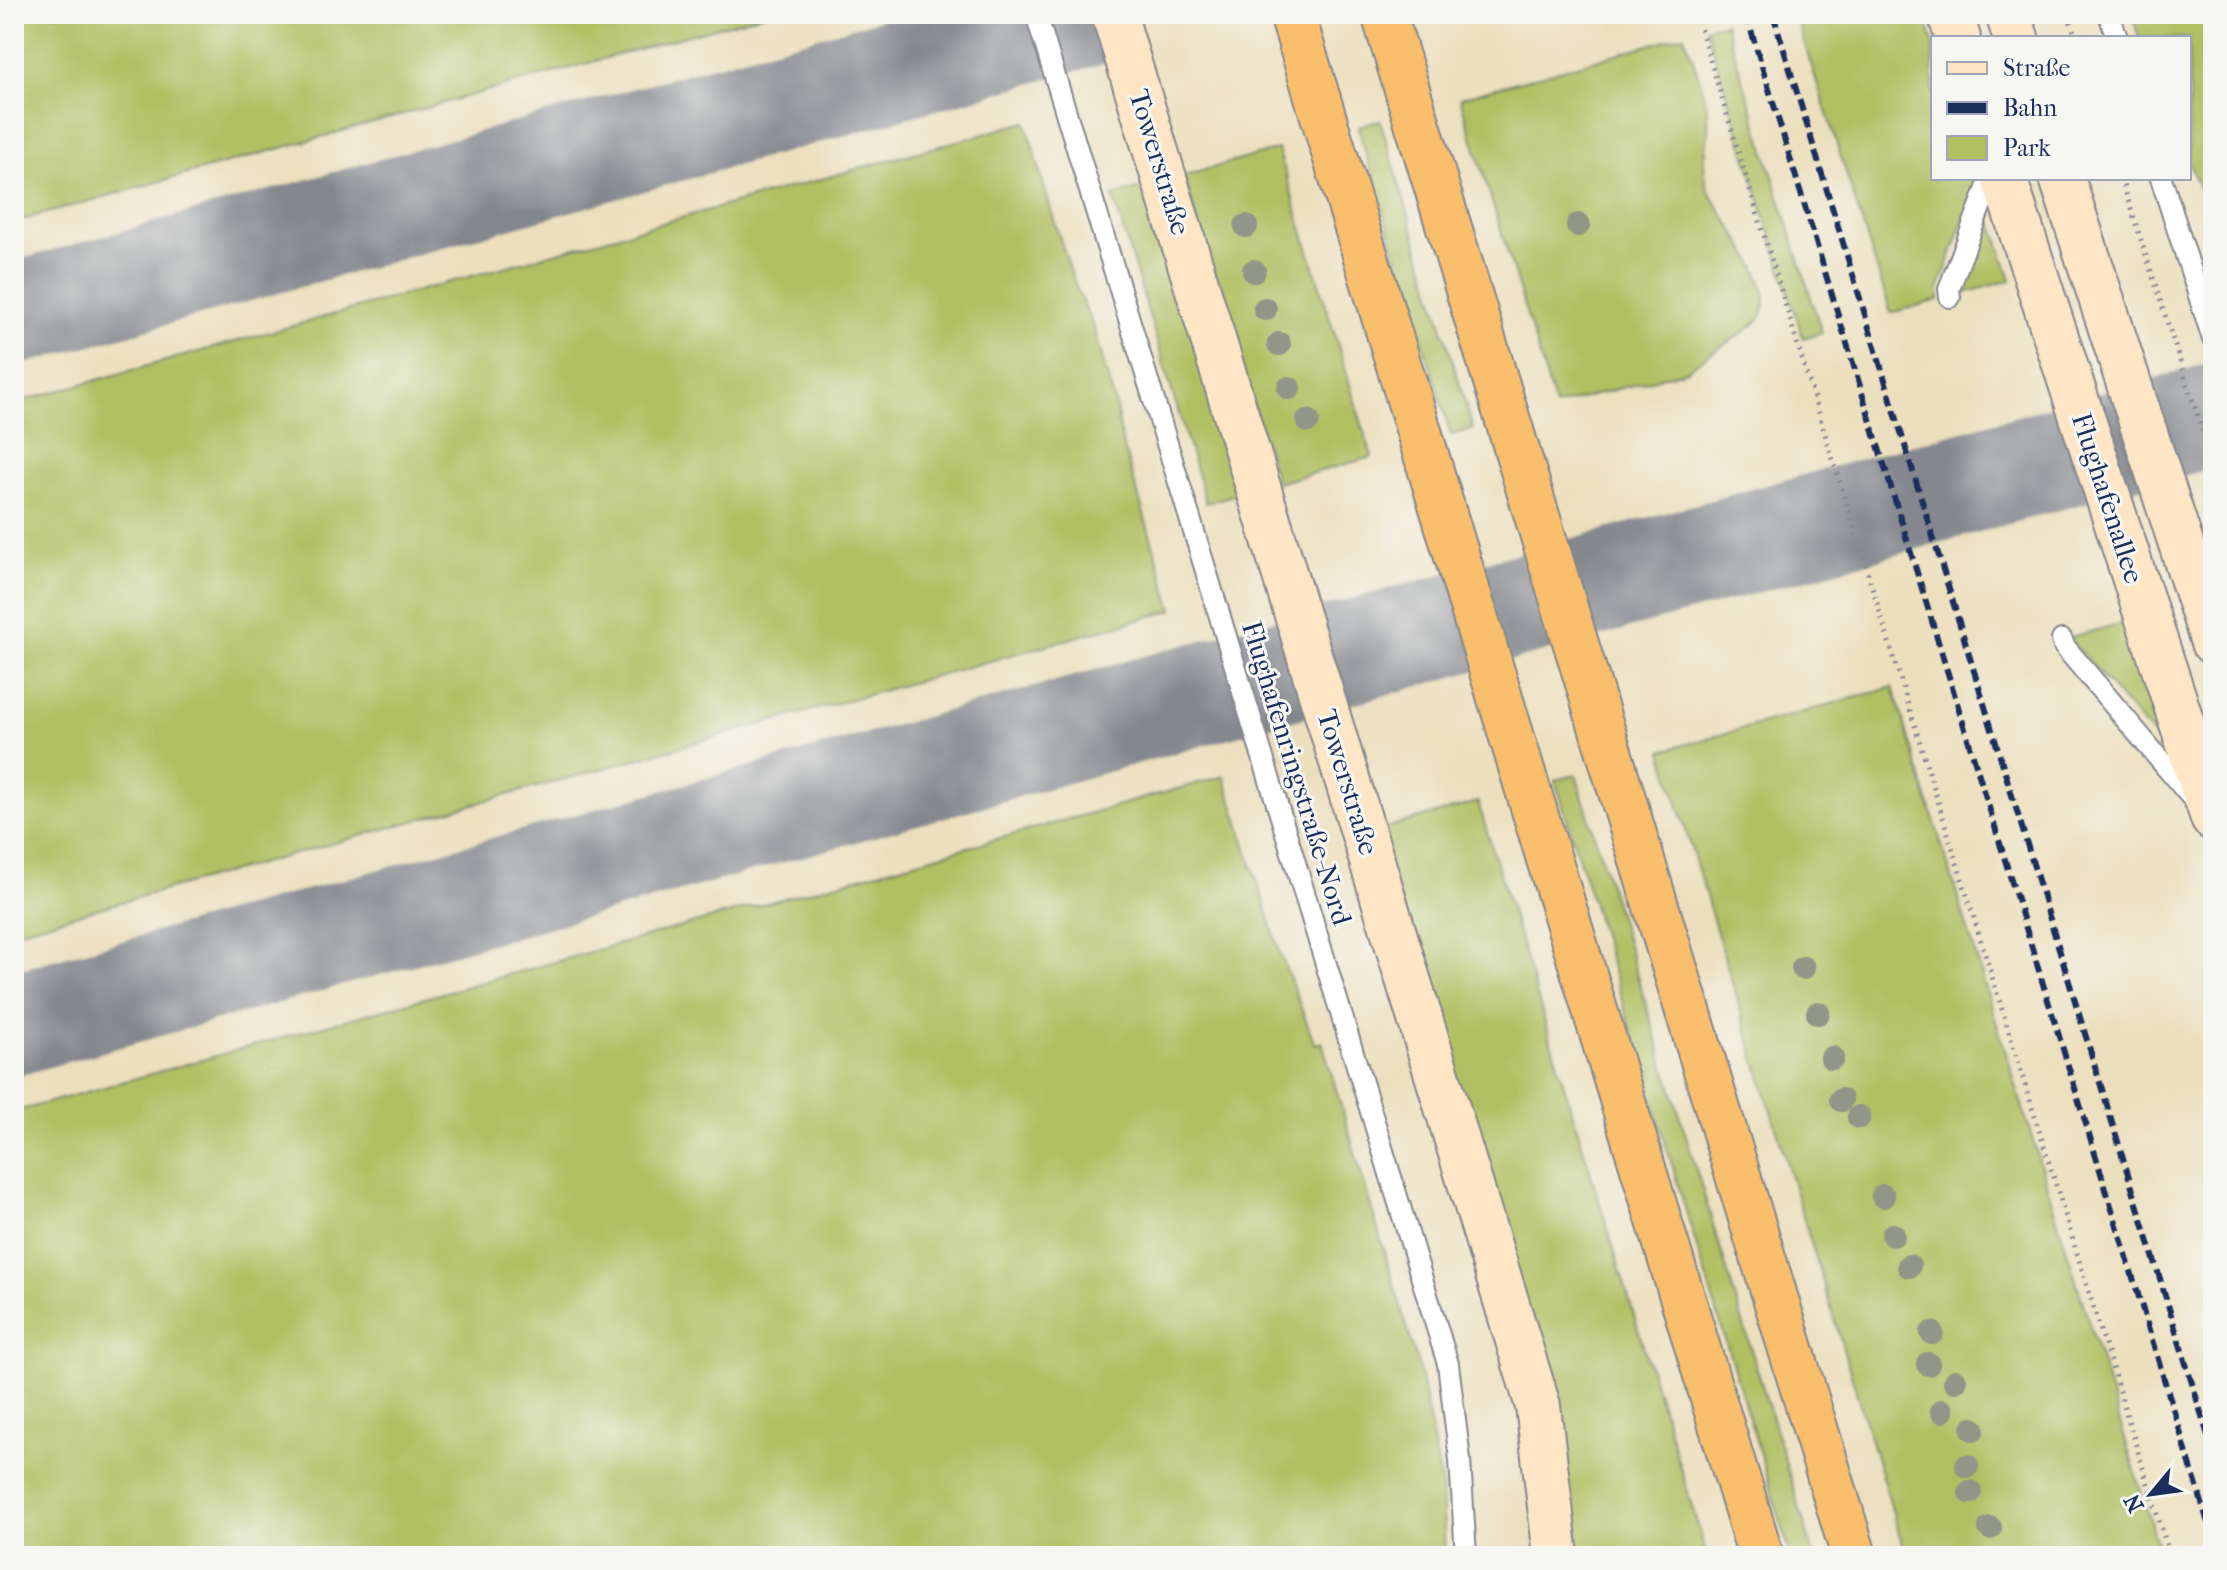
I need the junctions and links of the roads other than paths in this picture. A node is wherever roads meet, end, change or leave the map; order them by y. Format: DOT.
graph roads {
  1 [pos="1036,14"];
  2 [pos="1114,14"];
  3 [pos="1292,14"];
  4 [pos="1384,14"];
  5 [pos="1950,14"];
  6 [pos="2008,14"];
  7 [pos="2109,14"];
  8 [pos="1957,36"];
  9 [pos="2015,36"];
  10 [pos="2116,36"];
  11 [pos="1990,180"];
  12 [pos="2005,180"];
  13 [pos="2063,180"];
  14 [pos="2162,180"];
  15 [pos="1950,297"];
  16 [pos="2213,339"];
  17 [pos="2062,640"];
  18 [pos="2213,642"];
  19 [pos="2213,820"];
  20 [pos="1466,1556"];
  21 [pos="1556,1556"];
  22 [pos="1761,1556"];
  23 [pos="1854,1556"];
  1 -- 20 [label="lane, Flughafenringstraße-Nord"];
  2 -- 21 [label="street, Towerstraße"];
  3 -- 22 [label="highway"];
  4 -- 23 [label="highway"];
  5 -- 8 [label="street"];
  6 -- 9 [label="street"];
  7 -- 10 [label="lane"];
  11 -- 15 [label="lane"];
  12 -- 19 [label="street, Flughafenallee"];
  13 -- 18 [label="street, Flughafenallee"];
  14 -- 16 [label="lane"];
  17 -- 19 [label="lane"];
}
